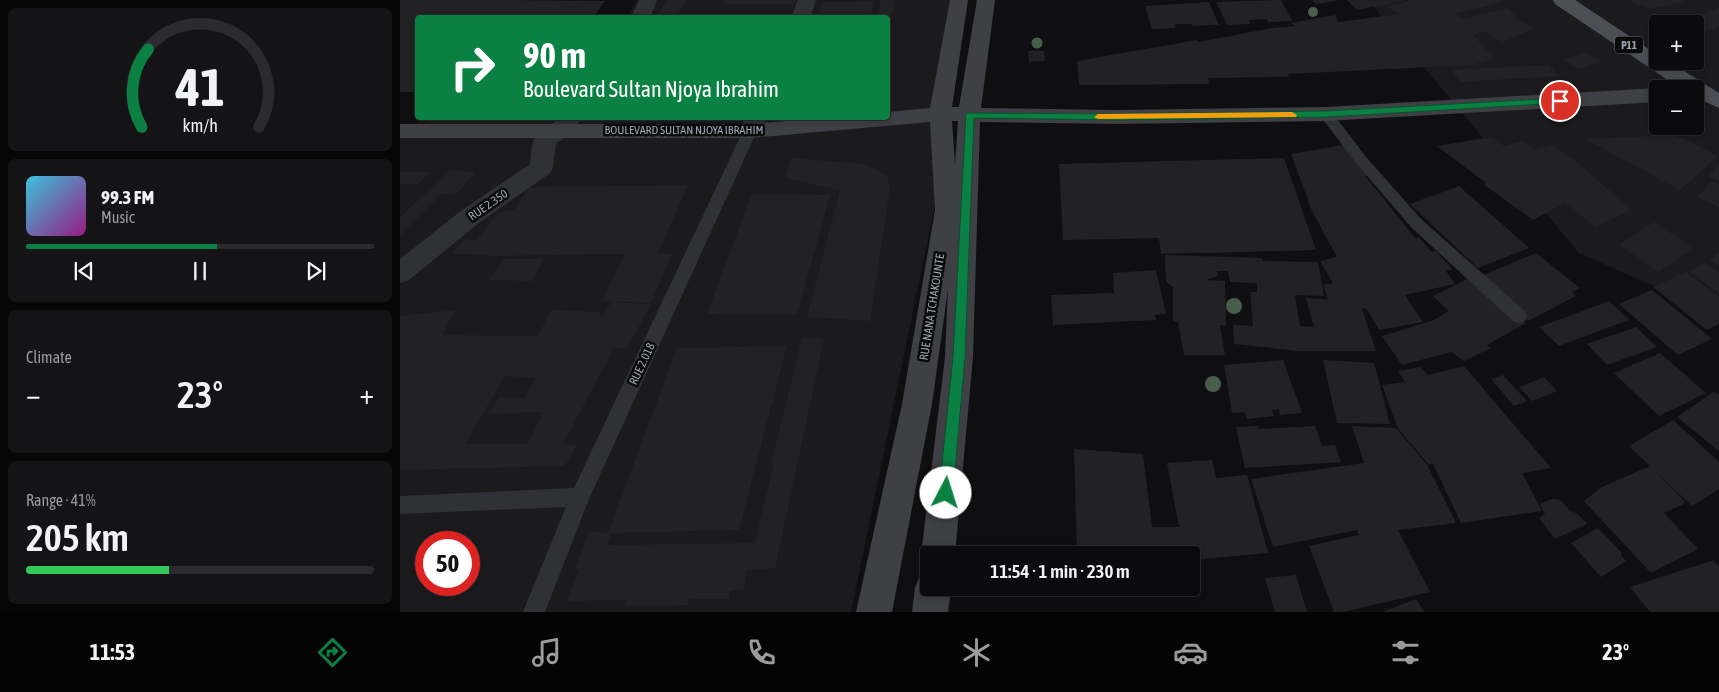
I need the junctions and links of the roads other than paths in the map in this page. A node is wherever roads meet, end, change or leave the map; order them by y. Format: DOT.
graph roads {
  1 [pos="648,0"];
  2 [pos="808,0"];
  3 [pos="959,0"];
  4 [pos="986,0"];
  5 [pos="1562,0"];
  6 [pos="641,15"];
  7 [pos="801,15"];
  8 [pos="1681,80"];
  9 [pos="1704,94"];
  10 [pos="1649,96"];
  11 [pos="1719,101"];
  12 [pos="940,114"];
  13 [pos="1326,114"];
  14 [pos="969,115"];
  15 [pos="890,117"];
  16 [pos="828,120"];
  17 [pos="566,124"];
  18 [pos="753,124"];
  19 [pos="400,131"];
  20 [pos="400,273"];
  21 [pos="1519,316"];
  22 [pos="959,357"];
  23 [pos="923,364"];
  24 [pos="580,498"];
  25 [pos="400,505"];
  26 [pos="939,546"];
  27 [pos="932,596"];
  28 [pos="534,612"];
  29 [pos="874,612"];
  30 [pos="930,612"];
  1 -- 6 [label="street"];
  2 -- 7 [label="street"];
  3 -- 12 [label="main road, RUE NANA TCHAKOUNTE"];
  4 -- 14 [label="main road, RUE NANA TCHAKOUNTE"];
  5 -- 8 [label="main road, P11"];
  9 -- 11 [label="main road, P11"];
  10 -- 13 [label="main road, BOULEVARD SULTAN NJOYA IBRAHIM"];
  12 -- 14 [label="main road, BOULEVARD SULTAN NJOYA IBRAHIM"];
  12 -- 15 [label="main road, BOULEVARD SULTAN NJOYA IBRAHIM"];
  12 -- 23 [label="main road, RUE NANA TCHAKOUNTE"];
  13 -- 14 [label="main road, BOULEVARD SULTAN NJOYA IBRAHIM"];
  13 -- 21 [label="lane"];
  14 -- 22 [label="main road, RUE NANA TCHAKOUNTE"];
  16 -- 18 [label="main road, BOULEVARD SULTAN NJOYA IBRAHIM"];
  17 -- 18 [label="main road, BOULEVARD SULTAN NJOYA IBRAHIM"];
  17 -- 19 [label="main road, BOULEVARD SULTAN NJOYA IBRAHIM"];
  17 -- 20 [label="street, RUE 2.350"];
  18 -- 24 [label="lane, RUE 2.018"];
  22 -- 23 [label="main road"];
  22 -- 26 [label="main road, RUE NANA TCHAKOUNTE"];
  23 -- 29 [label="main road, RUE NANA TCHAKOUNTE"];
  24 -- 25 [label="lane"];
  24 -- 28 [label="lane, RUE 2.018"];
  27 -- 30 [label="main road"];
}
